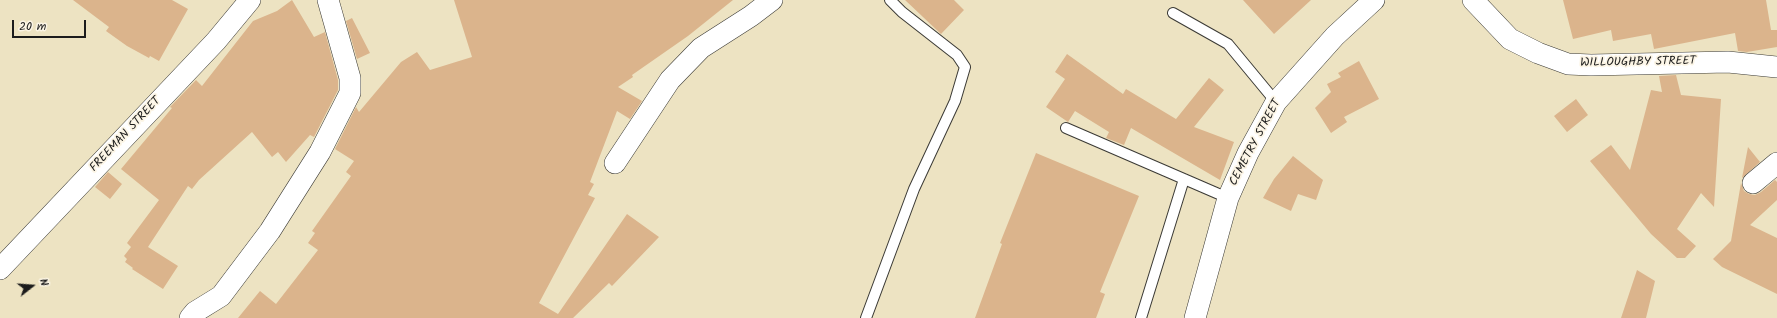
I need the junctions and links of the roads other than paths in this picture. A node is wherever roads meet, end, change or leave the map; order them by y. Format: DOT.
graph roads {
  1 [pos="250,0"];
  2 [pos="328,0"];
  3 [pos="772,0"];
  4 [pos="890,0"];
  5 [pos="1374,0"];
  6 [pos="1473,0"];
  7 [pos="1173,12"];
  8 [pos="1777,67"];
  9 [pos="1276,102"];
  10 [pos="1066,128"];
  11 [pos="615,163"];
  12 [pos="1777,163"];
  13 [pos="1184,179"];
  14 [pos="1753,183"];
  15 [pos="1228,198"];
  16 [pos="0,269"];
  17 [pos="190,318"];
  18 [pos="866,318"];
  19 [pos="1141,318"];
  20 [pos="1196,318"];
  1 -- 16 [label="street, FREEMAN STREET"];
  2 -- 17 [label="street"];
  3 -- 11 [label="street"];
  4 -- 18 [label="lane"];
  5 -- 9 [label="street, CEMETRY STREET"];
  6 -- 8 [label="street, WILLOUGHBY STREET"];
  7 -- 9 [label="lane"];
  9 -- 15 [label="street, CEMETRY STREET"];
  10 -- 13 [label="lane"];
  12 -- 14 [label="street"];
  13 -- 15 [label="lane"];
  13 -- 19 [label="lane"];
  15 -- 20 [label="street, CEMETRY STREET"];
}
